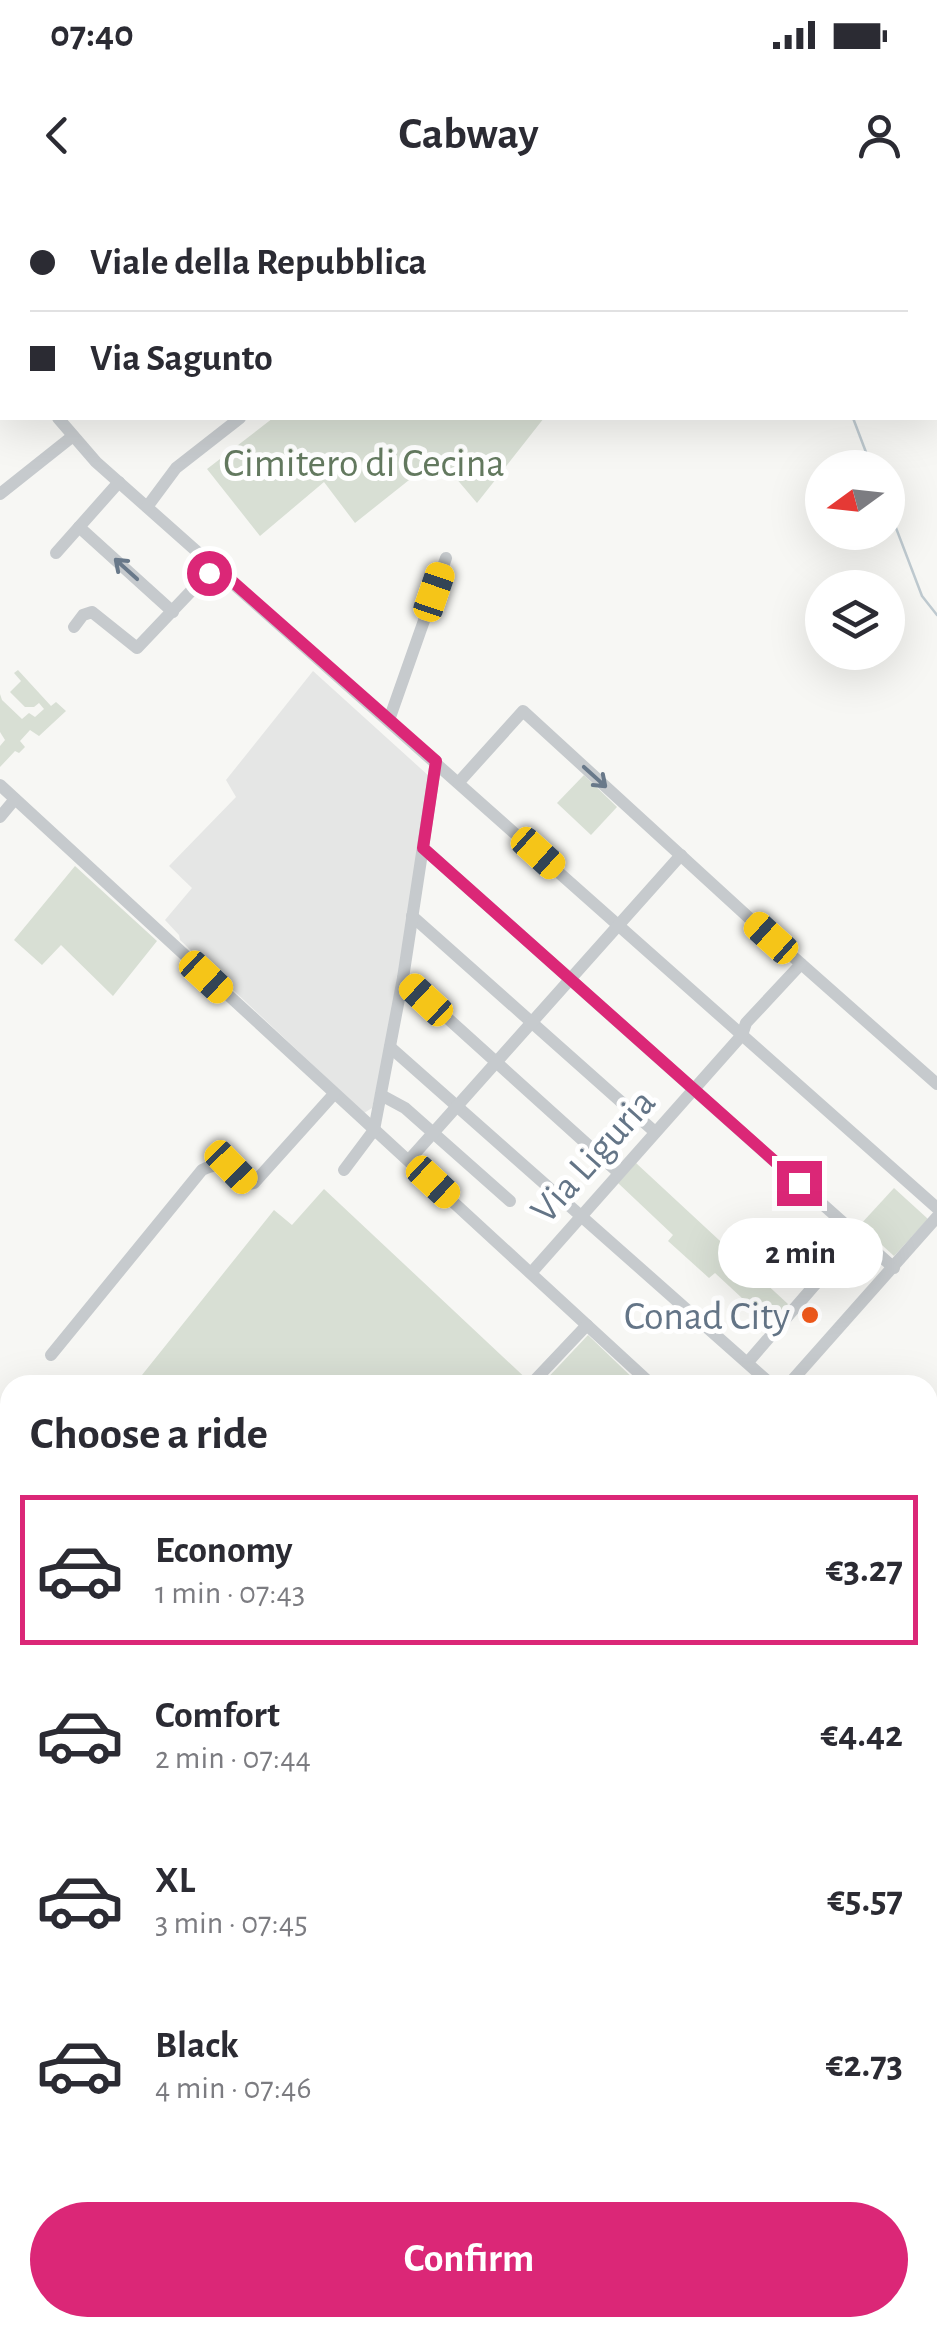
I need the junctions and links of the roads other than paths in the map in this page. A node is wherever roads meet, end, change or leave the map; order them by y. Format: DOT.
graph roads {
  1 [pos="60,420"];
  2 [pos="237,420"];
  3 [pos="73,436"];
  4 [pos="118,482"];
  5 [pos="0,494"];
  6 [pos="147,507"];
  7 [pos="79,526"];
  8 [pos="56,553"];
  9 [pos="446,558"];
  10 [pos="215,566"];
  11 [pos="173,612"];
  12 [pos="74,627"];
  13 [pos="389,720"];
  14 [pos="436,761"];
  15 [pos="459,782"];
  16 [pos="0,785"];
  17 [pos="15,799"];
  18 [pos="0,816"];
  19 [pos="423,848"];
  20 [pos="681,856"];
  21 [pos="412,916"];
  22 [pos="618,925"];
  23 [pos="800,964"];
  24 [pos="402,978"];
  25 [pos="571,979"];
  26 [pos="532,1024"];
  27 [pos="742,1035"];
  28 [pos="390,1047"];
  29 [pos="496,1064"];
  30 [pos="937,1084"];
  31 [pos="694,1089"];
  32 [pos="334,1094"];
  33 [pos="381,1095"];
  34 [pos="460,1106"];
  35 [pos="374,1130"];
  36 [pos="656,1132"];
  37 [pos="435,1133"];
  38 [pos="409,1160"];
  39 [pos="344,1170"];
  40 [pos="619,1174"];
  41 [pos="510,1201"];
  42 [pos="937,1208"];
  43 [pos="581,1216"];
  44 [pos="937,1218"];
  45 [pos="858,1235"];
  46 [pos="894,1268"];
  47 [pos="531,1272"];
  48 [pos="586,1325"];
  49 [pos="51,1356"];
  50 [pos="748,1362"];
  51 [pos="540,1375"];
  52 [pos="641,1375"];
  53 [pos="762,1375"];
  54 [pos="797,1375"];
  1 -- 3 [label="street"];
  2 -- 6 [label="street"];
  3 -- 4 [label="street"];
  3 -- 5 [label="street"];
  4 -- 6 [label="street"];
  4 -- 7 [label="street"];
  6 -- 10 [label="street"];
  7 -- 8 [label="street"];
  11 -- 7 [label="street, one-way"];
  9 -- 13 [label="street"];
  10 -- 11 [label="street"];
  10 -- 13 [label="street"];
  11 -- 12 [label="street"];
  13 -- 14 [label="street"];
  14 -- 15 [label="street"];
  14 -- 19 [label="street"];
  15 -- 20 [label="street, one-way"];
  15 -- 22 [label="street"];
  16 -- 17 [label="street"];
  17 -- 18 [label="street"];
  17 -- 32 [label="street"];
  19 -- 21 [label="street"];
  19 -- 25 [label="street"];
  20 -- 22 [label="street"];
  20 -- 23 [label="street"];
  21 -- 24 [label="street"];
  21 -- 26 [label="street"];
  22 -- 25 [label="street"];
  22 -- 27 [label="street"];
  23 -- 27 [label="street, Via Liguria"];
  23 -- 30 [label="street"];
  24 -- 28 [label="street"];
  24 -- 29 [label="street"];
  25 -- 26 [label="street"];
  25 -- 31 [label="street"];
  26 -- 29 [label="street"];
  26 -- 36 [label="street"];
  27 -- 31 [label="street, Via Liguria"];
  27 -- 42 [label="street"];
  28 -- 33 [label="street"];
  28 -- 34 [label="street"];
  29 -- 34 [label="street"];
  29 -- 40 [label="street"];
  31 -- 36 [label="street, Via Liguria"];
  31 -- 45 [label="street"];
  32 -- 35 [label="street"];
  32 -- 49 [label="street"];
  33 -- 35 [label="street"];
  33 -- 37 [label="street"];
  34 -- 37 [label="street"];
  34 -- 43 [label="street"];
  35 -- 38 [label="street"];
  35 -- 39 [label="street"];
  36 -- 40 [label="street, Via Liguria"];
  37 -- 38 [label="street"];
  37 -- 41 [label="street"];
  38 -- 47 [label="street"];
  40 -- 43 [label="street, Via Liguria"];
  43 -- 47 [label="street, Via Liguria"];
  43 -- 50 [label="street"];
  44 -- 46 [label="street"];
  45 -- 46 [label="street"];
  45 -- 50 [label="street"];
  46 -- 54 [label="street"];
  47 -- 48 [label="street"];
  48 -- 51 [label="street"];
  48 -- 52 [label="street"];
  50 -- 53 [label="street"];
}
